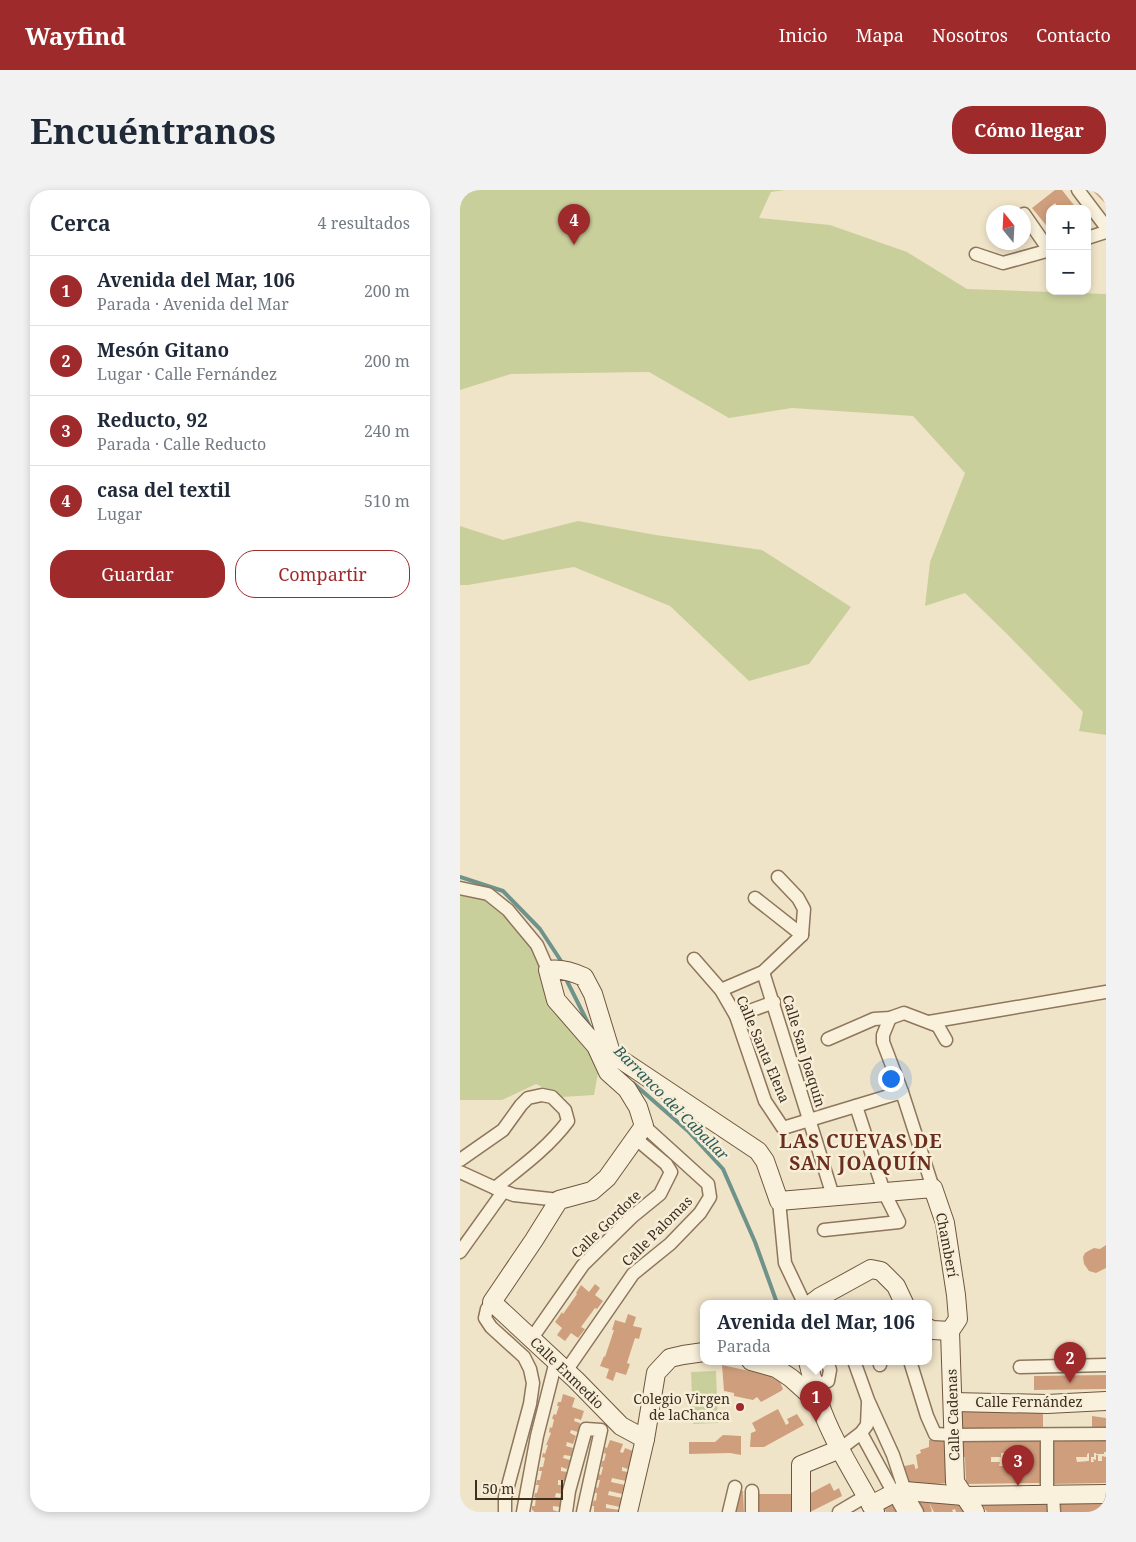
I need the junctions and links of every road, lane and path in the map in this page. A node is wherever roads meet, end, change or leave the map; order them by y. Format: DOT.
graph roads {
  1 [pos="1078,190"];
  2 [pos="1031,225"];
  3 [pos="1106,226"];
  4 [pos="1106,232"];
  5 [pos="1091,237"];
  6 [pos="1046,246"];
  7 [pos="1046,251"];
  8 [pos="976,254"];
  9 [pos="778,877"];
  10 [pos="460,888"];
  11 [pos="755,898"];
  12 [pos="802,934"];
  13 [pos="694,959"];
  14 [pos="559,971"];
  15 [pos="763,972"];
  16 [pos="721,990"];
  17 [pos="1106,992"];
  18 [pos="774,1002"];
  19 [pos="736,1016"];
  20 [pos="890,1018"];
  21 [pos="929,1022"];
  22 [pos="828,1039"];
  23 [pos="946,1040"];
  24 [pos="902,1092"];
  25 [pos="856,1106"];
  26 [pos="809,1120"];
  27 [pos="640,1132"];
  28 [pos="460,1160"];
  29 [pos="461,1176"];
  30 [pos="933,1188"];
  31 [pos="499,1190"];
  32 [pos="884,1192"];
  33 [pos="833,1196"];
  34 [pos="559,1200"];
  35 [pos="779,1201"];
  36 [pos="824,1230"];
  37 [pos="460,1252"];
  38 [pos="803,1300"];
  39 [pos="816,1300"];
  40 [pos="903,1300"];
  41 [pos="492,1302"];
  42 [pos="932,1330"];
  43 [pos="950,1331"];
  44 [pos="532,1338"];
  45 [pos="700,1352"];
  46 [pos="765,1365"];
  47 [pos="789,1365"];
  48 [pos="807,1365"];
  49 [pos="828,1365"];
  50 [pos="855,1365"];
  51 [pos="911,1365"];
  52 [pos="1106,1365"];
  53 [pos="561,1366"];
  54 [pos="1020,1366"];
  55 [pos="776,1368"];
  56 [pos="814,1385"];
  57 [pos="868,1400"];
  58 [pos="819,1402"];
  59 [pos="953,1402"];
  60 [pos="1106,1402"];
  61 [pos="601,1405"];
  62 [pos="594,1430"];
  63 [pos="861,1433"];
  64 [pos="1106,1434"];
  65 [pos="954,1435"];
  66 [pos="1047,1435"];
  67 [pos="645,1439"];
  68 [pos="840,1449"];
  69 [pos="735,1487"];
  70 [pos="752,1491"];
  71 [pos="900,1492"];
  72 [pos="1106,1494"];
  73 [pos="964,1496"];
  74 [pos="1052,1500"];
  75 [pos="871,1505"];
  76 [pos="505,1512"];
  77 [pos="524,1512"];
  78 [pos="566,1512"];
  79 [pos="583,1512"];
  80 [pos="628,1512"];
  81 [pos="729,1512"];
  82 [pos="752,1512"];
  83 [pos="801,1512"];
  84 [pos="839,1512"];
  85 [pos="904,1512"];
  86 [pos="917,1512"];
  87 [pos="975,1512"];
  1 -- 3 [label="street"];
  2 -- 6 [label="street"];
  4 -- 5 [label="street"];
  7 -- 8 [label="street"];
  9 -- 12 [label="street"];
  10 -- 14 [label="street"];
  11 -- 12 [label="street"];
  12 -- 15 [label="street"];
  13 -- 16 [label="street, Calle Santa Elena"];
  14 -- 27 [label="street"];
  14 -- 35 [label="street"];
  15 -- 16 [label="street"];
  15 -- 18 [label="street, Calle San Joaquín"];
  16 -- 19 [label="street, Calle Santa Elena"];
  17 -- 21 [label="street"];
  18 -- 19 [label="street"];
  18 -- 26 [label="street, Calle San Joaquín"];
  19 -- 26 [label="street, Calle Santa Elena"];
  20 -- 21 [label="street"];
  20 -- 22 [label="street"];
  20 -- 24 [label="street, Chamberí"];
  21 -- 23 [label="street"];
  24 -- 25 [label="street"];
  24 -- 30 [label="street, Chamberí"];
  25 -- 26 [label="street"];
  25 -- 32 [label="street"];
  26 -- 33 [label="street, Calle San Joaquín"];
  27 -- 34 [label="street"];
  27 -- 44 [label="street, Calle Gordote"];
  27 -- 53 [label="street, Calle Palomas"];
  28 -- 31 [label="street"];
  29 -- 31 [label="street"];
  30 -- 32 [label="street"];
  30 -- 43 [label="street, Chamberí"];
  31 -- 34 [label="street"];
  31 -- 37 [label="street"];
  32 -- 33 [label="street"];
  32 -- 36 [label="street"];
  33 -- 35 [label="street"];
  34 -- 41 [label="street"];
  35 -- 38 [label="street"];
  39 -- 40 [label="street"];
  41 -- 44 [label="street, Calle Enmedio"];
  41 -- 76 [label="street"];
  42 -- 43 [label="street"];
  43 -- 59 [label="street, Calle Cadenas"];
  44 -- 53 [label="street, Calle Enmedio"];
  45 -- 67 [label="street"];
  46 -- 55 [label="street"];
  47 -- 55 [label="street"];
  48 -- 56 [label="street"];
  49 -- 56 [label="street"];
  50 -- 57 [label="street"];
  51 -- 65 [label="street"];
  52 -- 54 [label="street"];
  53 -- 61 [label="street, Calle Enmedio"];
  53 -- 77 [label="street"];
  55 -- 58 [label="street"];
  56 -- 58 [label="street"];
  57 -- 63 [label="street"];
  57 -- 71 [label="street"];
  58 -- 68 [label="street"];
  59 -- 60 [label="street, Calle Fernández"];
  59 -- 65 [label="street, Calle Cadenas"];
  61 -- 62 [label="street"];
  61 -- 67 [label="street, Calle Enmedio"];
  62 -- 78 [label="street"];
  62 -- 79 [label="street"];
  63 -- 68 [label="street"];
  63 -- 71 [label="street"];
  64 -- 66 [label="street"];
  65 -- 66 [label="street"];
  65 -- 73 [label="street, Calle Cadenas"];
  66 -- 74 [label="street"];
  67 -- 80 [label="street"];
  68 -- 75 [label="street"];
  68 -- 83 [label="street"];
  69 -- 81 [label="street"];
  70 -- 82 [label="street"];
  71 -- 73 [label="street"];
  71 -- 75 [label="street"];
  71 -- 85 [label="street"];
  71 -- 86 [label="street"];
  72 -- 74 [label="street"];
  73 -- 74 [label="street"];
  73 -- 87 [label="street, Calle Cadenas"];
  75 -- 84 [label="street"];
}
